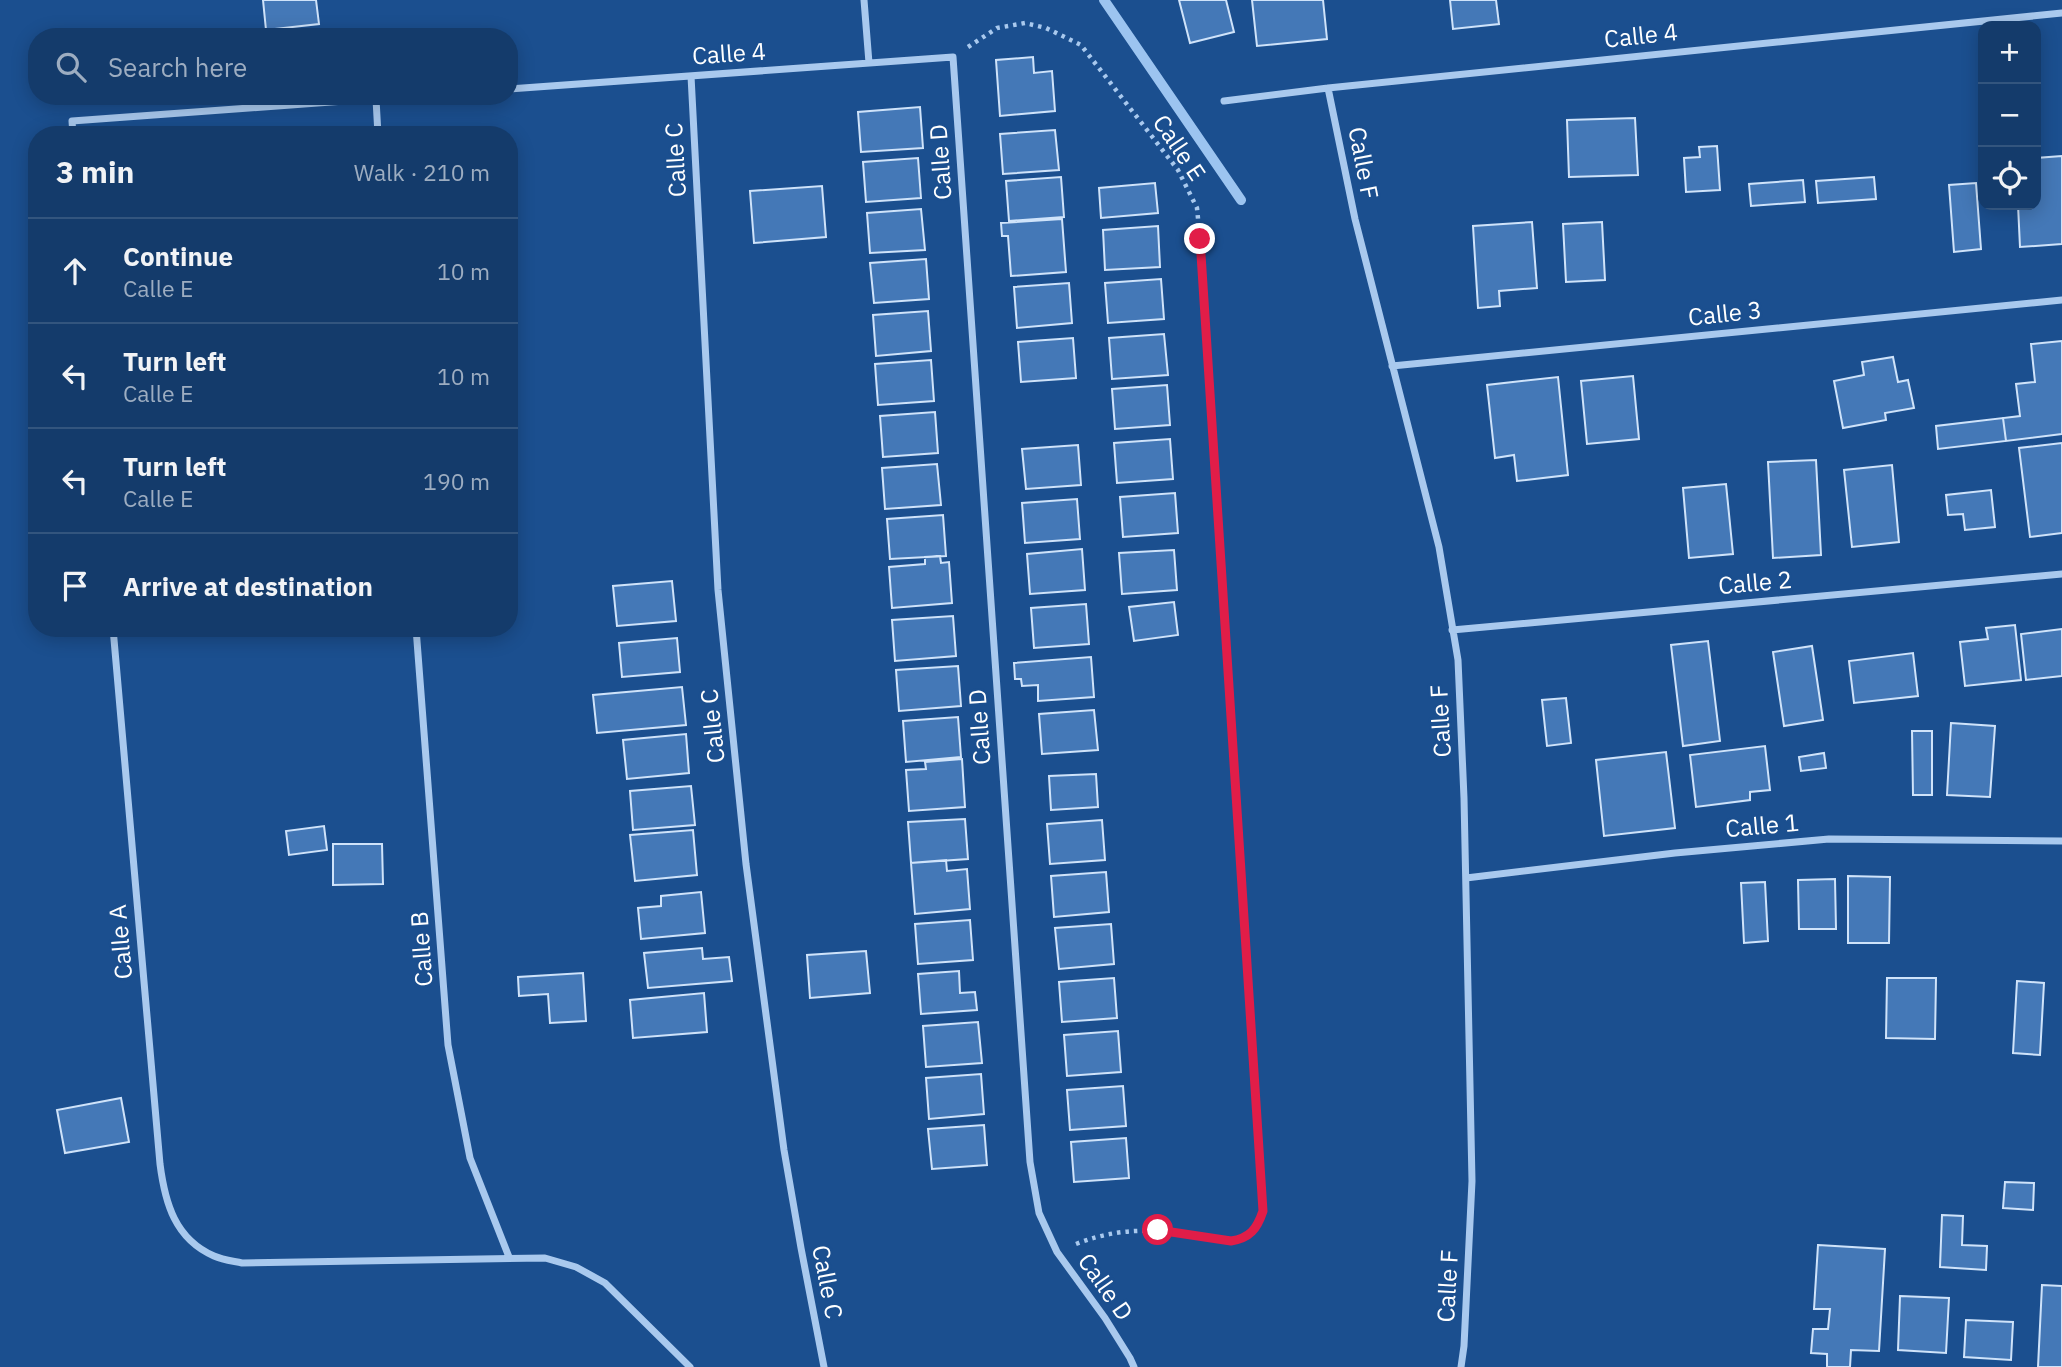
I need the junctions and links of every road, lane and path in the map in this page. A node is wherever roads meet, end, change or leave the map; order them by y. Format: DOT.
graph roads {
  1 [pos="863,0"];
  2 [pos="2062,13"];
  3 [pos="953,57"];
  4 [pos="869,63"];
  5 [pos="691,76"];
  6 [pos="518,88"];
  7 [pos="1328,88"];
  8 [pos="1224,101"];
  9 [pos="293,105"];
  10 [pos="376,105"];
  11 [pos="72,126"];
  12 [pos="378,126"];
  13 [pos="2062,300"];
  14 [pos="1392,366"];
  15 [pos="2062,573"];
  16 [pos="1452,630"];
  17 [pos="114,637"];
  18 [pos="417,637"];
  19 [pos="2062,841"];
  20 [pos="1466,878"];
  21 [pos="1057,1252"];
  22 [pos="509,1258"];
  23 [pos="690,1367"];
  24 [pos="824,1367"];
  25 [pos="1134,1367"];
  26 [pos="1461,1367"];
  1 -- 4 [label="street"];
  2 -- 7 [label="street, Calle 4"];
  3 -- 4 [label="street, Calle 4"];
  3 -- 21 [label="street, Calle D"];
  3 -- 21 [label="path, Calle E"];
  4 -- 5 [label="street, Calle 4"];
  5 -- 6 [label="street, Calle 4"];
  5 -- 24 [label="street, Calle C"];
  7 -- 8 [label="street, Calle 4"];
  7 -- 14 [label="street, Calle F"];
  9 -- 11 [label="street"];
  10 -- 12 [label="street"];
  13 -- 14 [label="street, Calle 3"];
  14 -- 16 [label="street, Calle F"];
  15 -- 16 [label="street, Calle 2"];
  16 -- 20 [label="street, Calle F"];
  17 -- 22 [label="street, Calle A"];
  18 -- 22 [label="street, Calle B"];
  19 -- 20 [label="street, Calle 1"];
  20 -- 26 [label="street, Calle F"];
  21 -- 25 [label="street, Calle D"];
  22 -- 23 [label="street"];
}
